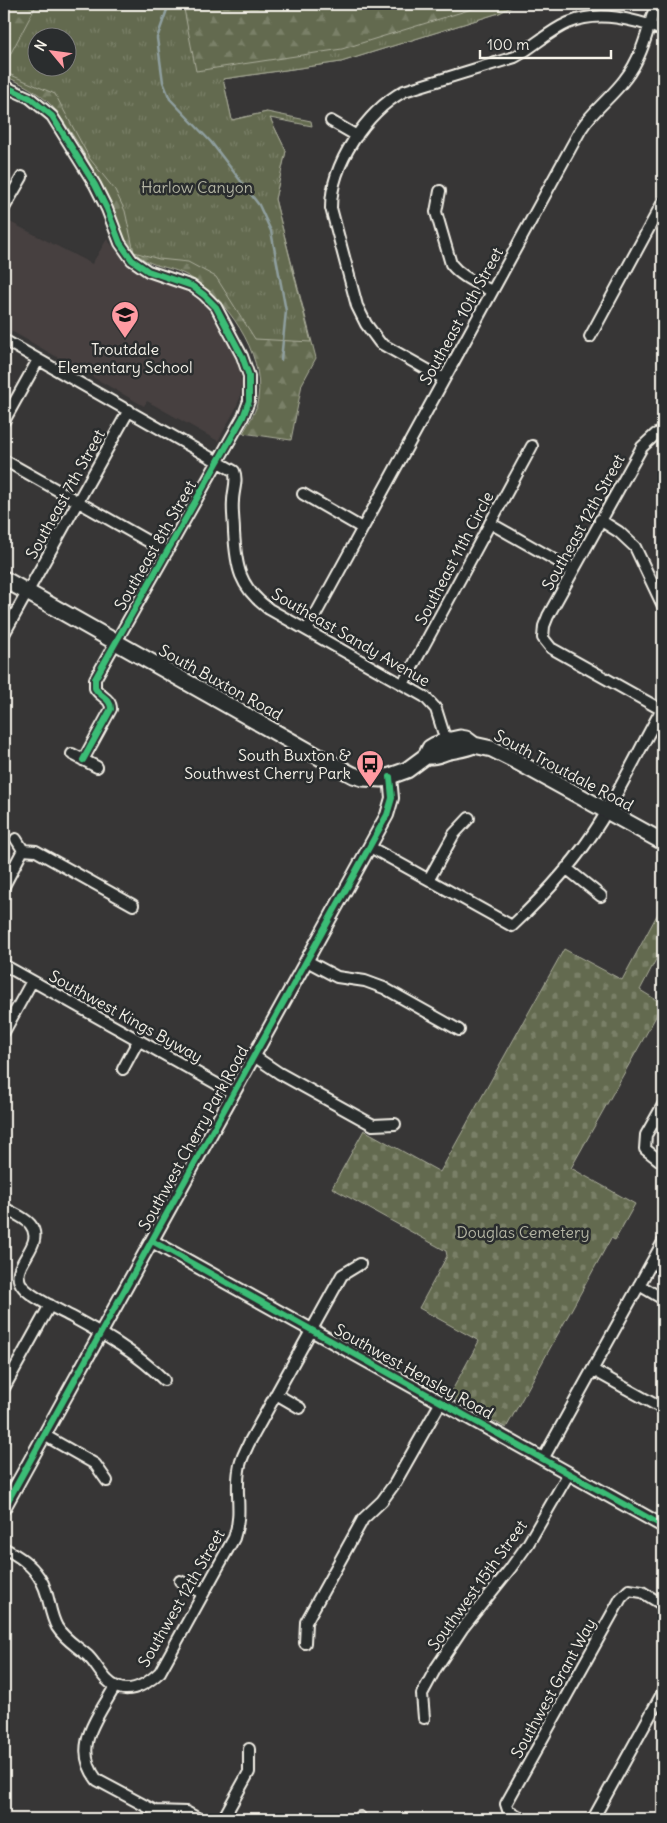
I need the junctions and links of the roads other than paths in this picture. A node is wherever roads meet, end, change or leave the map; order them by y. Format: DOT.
graph roads {
  1 [pos="656,4"];
  2 [pos="650,25"];
  3 [pos="663,30"];
  4 [pos="4,86"];
  5 [pos="331,121"];
  6 [pos="357,136"];
  7 [pos="22,177"];
  8 [pos="440,191"];
  9 [pos="663,202"];
  10 [pos="4,208"];
  11 [pos="492,291"];
  12 [pos="590,336"];
  13 [pos="4,340"];
  14 [pos="38,360"];
  15 [pos="444,379"];
  16 [pos="129,410"];
  17 [pos="4,421"];
  18 [pos="663,432"];
  19 [pos="532,446"];
  20 [pos="4,460"];
  21 [pos="218,461"];
  22 [pos="303,494"];
  23 [pos="78,501"];
  24 [pos="600,520"];
  25 [pos="490,523"];
  26 [pos="362,528"];
  27 [pos="167,552"];
  28 [pos="573,570"];
  29 [pos="4,579"];
  30 [pos="27,593"];
  31 [pos="663,606"];
  32 [pos="307,630"];
  33 [pos="4,634"];
  34 [pos="115,643"];
  35 [pos="403,684"];
  36 [pos="662,709"];
  37 [pos="446,741"];
  38 [pos="474,745"];
  39 [pos="72,754"];
  40 [pos="426,756"];
  41 [pos="84,760"];
  42 [pos="97,767"];
  43 [pos="390,777"];
  44 [pos="607,811"];
  45 [pos="468,818"];
  46 [pos="16,839"];
  47 [pos="663,842"];
  48 [pos="370,847"];
  49 [pos="23,850"];
  50 [pos="566,868"];
  51 [pos="429,880"];
  52 [pos="4,886"];
  53 [pos="601,896"];
  54 [pos="133,905"];
  55 [pos="307,961"];
  56 [pos="4,965"];
  57 [pos="32,981"];
  58 [pos="459,1030"];
  59 [pos="4,1032"];
  60 [pos="138,1041"];
  61 [pos="254,1056"];
  62 [pos="123,1068"];
  63 [pos="233,1093"];
  64 [pos="663,1105"];
  65 [pos="395,1124"];
  66 [pos="663,1163"];
  67 [pos="4,1208"];
  68 [pos="152,1241"];
  69 [pos="663,1242"];
  70 [pos="360,1264"];
  71 [pos="640,1285"];
  72 [pos="663,1299"];
  73 [pos="50,1305"];
  74 [pos="312,1330"];
  75 [pos="100,1332"];
  76 [pos="593,1370"];
  77 [pos="164,1380"];
  78 [pos="4,1388"];
  79 [pos="276,1394"];
  80 [pos="441,1402"];
  81 [pos="300,1408"];
  82 [pos="663,1409"];
  83 [pos="44,1435"];
  84 [pos="543,1459"];
  85 [pos="569,1473"];
  86 [pos="107,1481"];
  87 [pos="4,1508"];
  88 [pos="663,1526"];
  89 [pos="4,1548"];
  90 [pos="180,1581"];
  91 [pos="203,1594"];
  92 [pos="663,1605"];
  93 [pos="306,1643"];
  94 [pos="115,1686"];
  95 [pos="663,1692"];
  96 [pos="424,1718"];
  97 [pos="249,1749"];
  98 [pos="199,1819"];
  99 [pos="223,1819"];
  100 [pos="522,1819"];
  101 [pos="593,1819"];
  1 -- 2 [label="street, Southeast 10th Street"];
  2 -- 3 [label="street"];
  2 -- 6 [label="street"];
  2 -- 11 [label="street, Southeast 10th Street"];
  4 -- 21 [label="street"];
  5 -- 6 [label="street"];
  6 -- 15 [label="street"];
  7 -- 10 [label="street"];
  8 -- 11 [label="street"];
  9 -- 12 [label="street"];
  11 -- 15 [label="street, Southeast 10th Street"];
  13 -- 14 [label="street"];
  14 -- 16 [label="street"];
  14 -- 17 [label="street"];
  15 -- 26 [label="street, Southeast 10th Street"];
  16 -- 21 [label="street"];
  16 -- 23 [label="street, Southeast 7th Street"];
  18 -- 24 [label="street, Southeast 12th Street"];
  19 -- 25 [label="street, Southeast 11th Circle"];
  20 -- 23 [label="street"];
  21 -- 27 [label="street, Southeast 8th Street"];
  21 -- 32 [label="street, Southeast Sandy Avenue"];
  22 -- 26 [label="street"];
  23 -- 27 [label="street"];
  23 -- 30 [label="street, Southeast 7th Street"];
  24 -- 28 [label="street, Southeast 12th Street"];
  24 -- 31 [label="street"];
  25 -- 28 [label="street"];
  25 -- 35 [label="street, Southeast 11th Circle"];
  26 -- 32 [label="street, Southeast 10th Street"];
  27 -- 34 [label="street, Southeast 8th Street"];
  28 -- 36 [label="street, Southeast 12th Street"];
  29 -- 30 [label="main road, South Buxton Road"];
  30 -- 33 [label="street, Southeast 7th Street"];
  30 -- 34 [label="main road, South Buxton Road"];
  32 -- 35 [label="street, Southeast Sandy Avenue"];
  34 -- 41 [label="street, Southeast 8th Street"];
  34 -- 43 [label="main road, South Buxton Road"];
  35 -- 37 [label="street, Southeast Sandy Avenue"];
  36 -- 44 [label="street"];
  37 -- 38 [label="main road, South Troutdale Road"];
  37 -- 40 [label="main road, South Buxton Road"];
  38 -- 40 [label="main road, South Buxton Road"];
  38 -- 44 [label="main road, South Troutdale Road"];
  39 -- 41 [label="street"];
  40 -- 43 [label="main road, South Buxton Road"];
  41 -- 42 [label="street"];
  43 -- 48 [label="street, Southwest Cherry Park Road"];
  44 -- 47 [label="main road, South Troutdale Road"];
  44 -- 50 [label="street"];
  45 -- 51 [label="street"];
  46 -- 49 [label="street"];
  48 -- 51 [label="street"];
  48 -- 55 [label="street, Southwest Cherry Park Road"];
  49 -- 52 [label="street"];
  49 -- 54 [label="street"];
  50 -- 51 [label="street"];
  50 -- 53 [label="street"];
  55 -- 58 [label="street"];
  55 -- 61 [label="street, Southwest Cherry Park Road"];
  56 -- 57 [label="street, Southwest Kings Byway"];
  57 -- 59 [label="street"];
  57 -- 60 [label="street, Southwest Kings Byway"];
  60 -- 62 [label="street"];
  60 -- 63 [label="street, Southwest Kings Byway"];
  61 -- 63 [label="street, Southwest Cherry Park Road"];
  61 -- 65 [label="street"];
  63 -- 68 [label="street, Southwest Cherry Park Road"];
  64 -- 66 [label="street"];
  67 -- 73 [label="street"];
  68 -- 74 [label="street, Southwest Hensley Road"];
  68 -- 75 [label="street, Southwest Cherry Park Road"];
  69 -- 71 [label="street"];
  70 -- 74 [label="street, Southwest 12th Street"];
  71 -- 72 [label="street"];
  71 -- 76 [label="street"];
  73 -- 75 [label="street"];
  73 -- 78 [label="street"];
  74 -- 79 [label="street, Southwest 12th Street"];
  74 -- 80 [label="street, Southwest Hensley Road"];
  75 -- 77 [label="street"];
  75 -- 83 [label="street, Southwest Cherry Park Road"];
  76 -- 82 [label="street"];
  76 -- 84 [label="street"];
  79 -- 81 [label="street"];
  79 -- 91 [label="street, Southwest 12th Street"];
  80 -- 84 [label="street, Southwest Hensley Road"];
  80 -- 93 [label="street"];
  83 -- 86 [label="street"];
  83 -- 87 [label="street, Southwest Cherry Park Road"];
  84 -- 85 [label="street, Southwest Hensley Road"];
  85 -- 88 [label="street, Southwest Hensley Road"];
  85 -- 96 [label="street, Southwest 15th Street"];
  89 -- 94 [label="street"];
  90 -- 91 [label="street"];
  91 -- 94 [label="street, Southwest 12th Street"];
  92 -- 100 [label="street, Southwest Grant Way"];
  94 -- 98 [label="street"];
  95 -- 101 [label="street"];
  97 -- 99 [label="street"];
}
